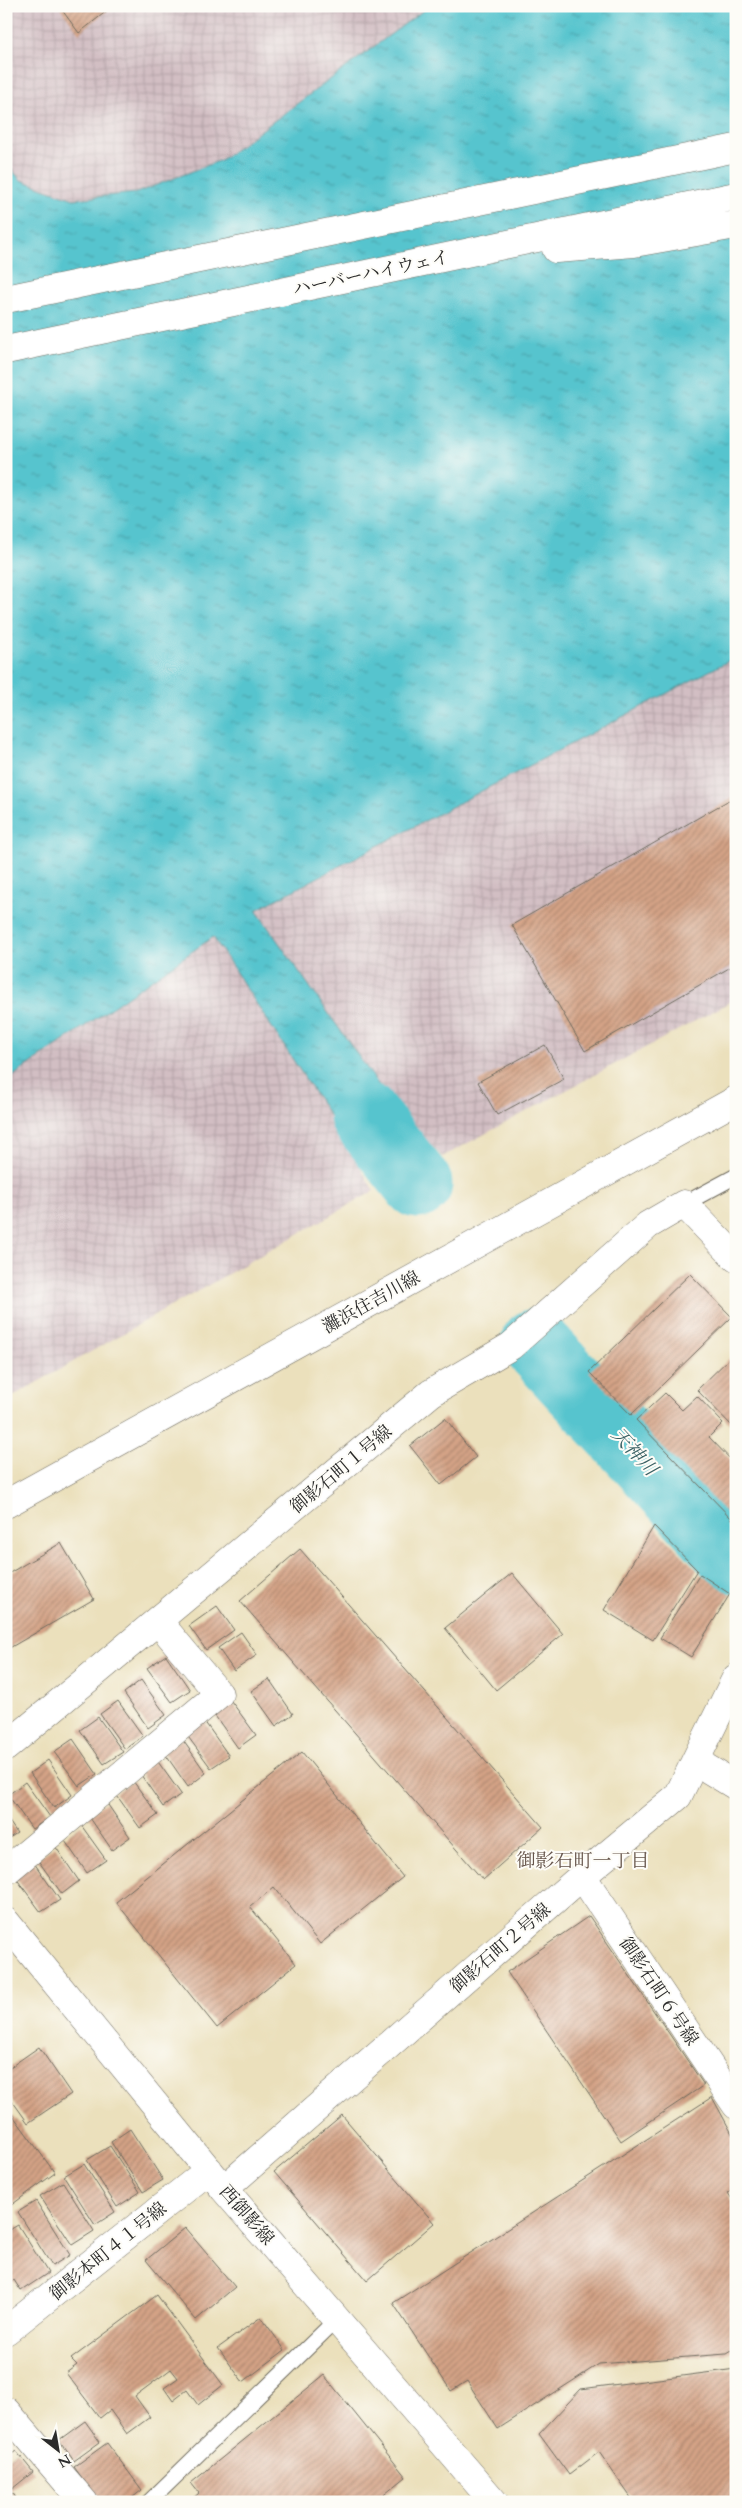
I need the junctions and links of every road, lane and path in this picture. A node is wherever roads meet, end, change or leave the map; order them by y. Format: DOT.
graph roads {
  1 [pos="736,131"];
  2 [pos="736,148"];
  3 [pos="736,196"];
  4 [pos="429,212"];
  5 [pos="736,225"];
  6 [pos="436,260"];
  7 [pos="6,299"];
  8 [pos="6,350"];
  9 [pos="736,1100"];
  10 [pos="736,1176"];
  11 [pos="684,1204"];
  12 [pos="736,1258"];
  13 [pos="6,1504"];
  14 [pos="158,1621"];
  15 [pos="736,1678"];
  16 [pos="6,1747"];
  17 [pos="695,1762"];
  18 [pos="736,1786"];
  19 [pos="6,1872"];
  20 [pos="582,1876"];
  21 [pos="6,1922"];
  22 [pos="736,2105"];
  23 [pos="217,2180"];
  24 [pos="337,2319"];
  25 [pos="9,2324"];
  26 [pos="6,2411"];
  27 [pos="84,2502"];
  28 [pos="150,2502"];
  29 [pos="494,2502"];
  1 -- 4 [label="street"];
  2 -- 4 [label="street"];
  3 -- 6 [label="street, ハーバーハイウェイ"];
  4 -- 7 [label="street"];
  5 -- 6 [label="street"];
  6 -- 8 [label="street, ハーバーハイウェイ"];
  9 -- 13 [label="street, 灘浜住吉川線"];
  10 -- 11 [label="lane"];
  11 -- 12 [label="street"];
  11 -- 14 [label="street, 御影石町１号線"];
  14 -- 16 [label="street, 御影石町１号線"];
  14 -- 19 [label="street"];
  15 -- 17 [label="street, 御影石町２号線"];
  17 -- 18 [label="street"];
  17 -- 20 [label="street, 御影石町２号線"];
  20 -- 22 [label="street, 御影石町６号線"];
  20 -- 23 [label="street, 御影石町２号線"];
  21 -- 23 [label="street, 西御影線"];
  23 -- 24 [label="street, 西御影線"];
  23 -- 25 [label="street, 御影本町４１号線"];
  24 -- 28 [label="lane"];
  24 -- 29 [label="street, 西御影線"];
  26 -- 27 [label="street"];
}
